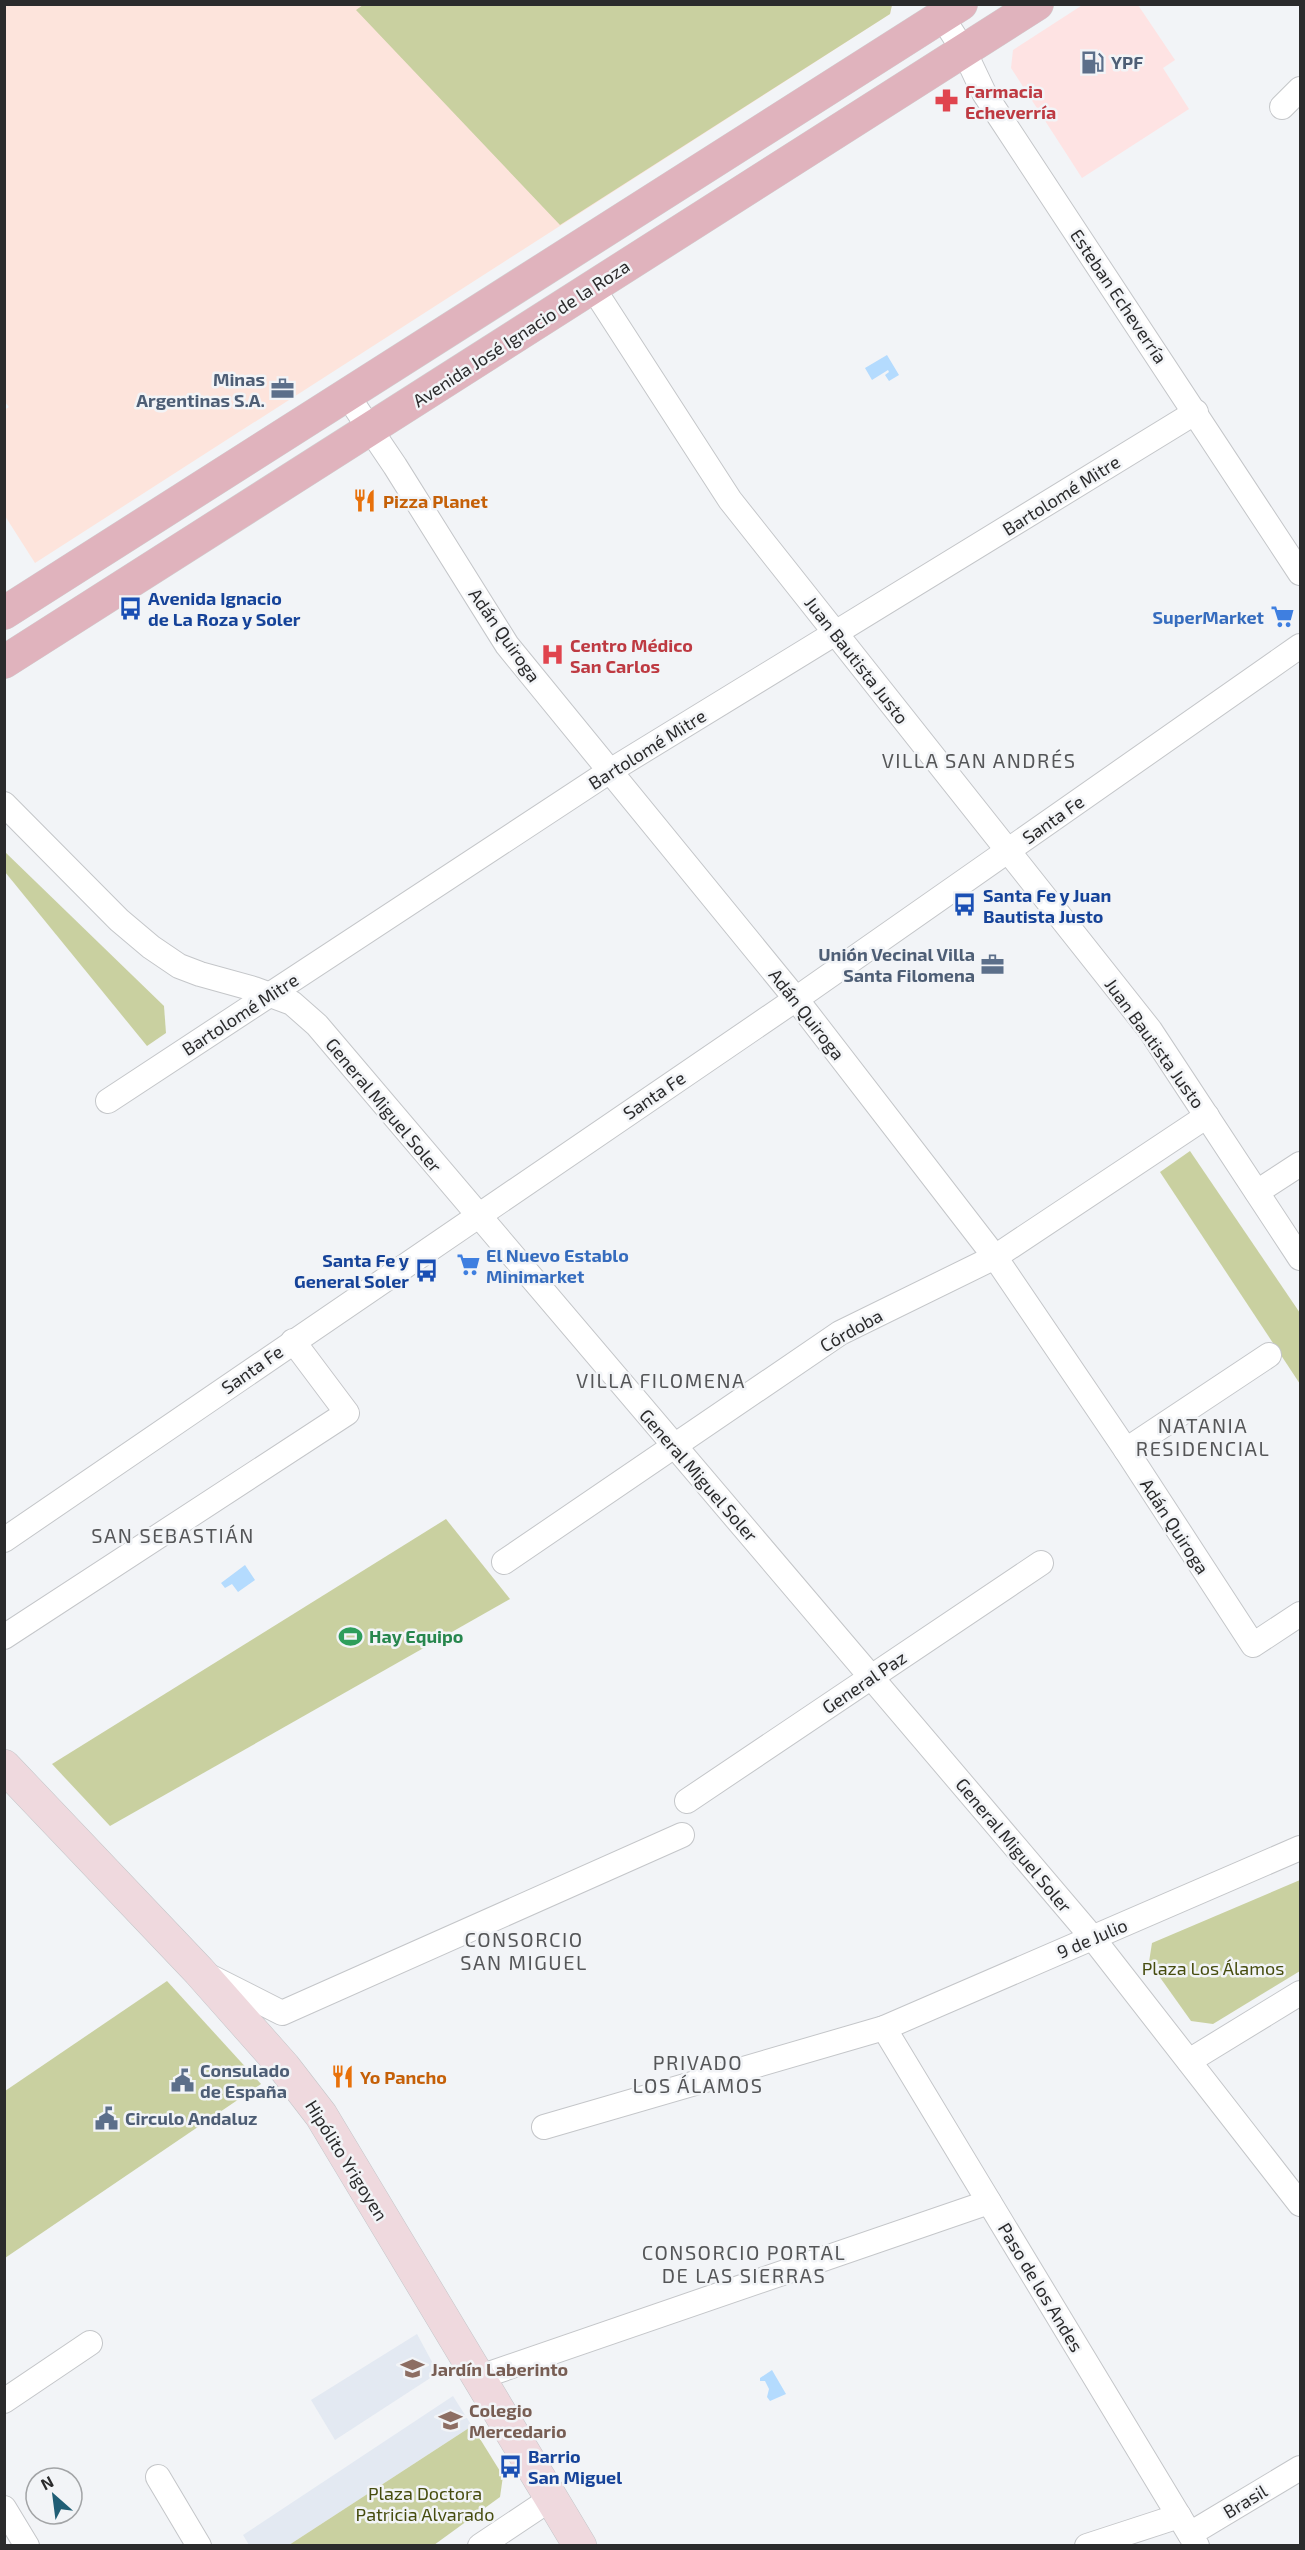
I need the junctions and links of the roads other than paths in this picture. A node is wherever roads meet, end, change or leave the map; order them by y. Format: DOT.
graph roads {
  1 [pos="1037,4"];
  2 [pos="952,11"];
  3 [pos="964,51"];
  4 [pos="1300,89"];
  5 [pos="1282,107"];
  6 [pos="593,288"];
  7 [pos="347,395"];
  8 [pos="1196,412"];
  9 [pos="370,429"];
  10 [pos="1300,573"];
  11 [pos="4,613"];
  12 [pos="835,633"];
  13 [pos="1300,646"];
  14 [pos="11,652"];
  15 [pos="610,771"];
  16 [pos="4,804"];
  17 [pos="1008,851"];
  18 [pos="270,995"];
  19 [pos="796,999"];
  20 [pos="108,1101"];
  21 [pos="1207,1116"];
  22 [pos="1300,1164"];
  23 [pos="1257,1192"];
  24 [pos="477,1216"];
  25 [pos="995,1257"];
  26 [pos="1300,1258"];
  27 [pos="293,1341"];
  28 [pos="1269,1355"];
  29 [pos="674,1446"];
  30 [pos="1126,1450"];
  31 [pos="4,1540"];
  32 [pos="504,1562"];
  33 [pos="1041,1563"];
  34 [pos="1300,1614"];
  35 [pos="4,1637"];
  36 [pos="872,1676"];
  37 [pos="4,1766"];
  38 [pos="687,1801"];
  39 [pos="682,1835"];
  40 [pos="1300,1848"];
  41 [pos="1092,1937"];
  42 [pos="199,1971"];
  43 [pos="1300,1993"];
  44 [pos="884,2028"];
  45 [pos="1189,2061"];
  46 [pos="544,2127"];
  47 [pos="989,2202"];
  48 [pos="1300,2204"];
  49 [pos="90,2343"];
  50 [pos="480,2377"];
  51 [pos="4,2401"];
  52 [pos="1300,2468"];
  53 [pos="158,2477"];
  54 [pos="552,2498"];
  55 [pos="4,2508"];
  56 [pos="1189,2532"];
  57 [pos="27,2546"];
  58 [pos="199,2546"];
  59 [pos="480,2546"];
  60 [pos="580,2546"];
  61 [pos="1087,2546"];
  1 -- 3 [label="main road, Avenida José Ignacio de la Roza"];
  2 -- 3 [label="street, Esteban Echeverría"];
  2 -- 7 [label="main road"];
  3 -- 6 [label="main road, Avenida José Ignacio de la Roza"];
  3 -- 8 [label="street, Esteban Echeverría"];
  4 -- 5 [label="street"];
  6 -- 9 [label="main road, Avenida José Ignacio de la Roza"];
  6 -- 12 [label="street, Juan Bautista Justo"];
  7 -- 9 [label="street, Adán Quiroga"];
  7 -- 11 [label="main road"];
  8 -- 10 [label="street, Esteban Echeverría"];
  8 -- 12 [label="street, Bartolomé Mitre"];
  9 -- 14 [label="main road, Avenida José Ignacio de la Roza"];
  9 -- 15 [label="street, Adán Quiroga"];
  12 -- 15 [label="street, Bartolomé Mitre"];
  12 -- 17 [label="street, Juan Bautista Justo"];
  13 -- 17 [label="street, Santa Fe"];
  15 -- 18 [label="street, Bartolomé Mitre"];
  15 -- 19 [label="street, Adán Quiroga"];
  16 -- 18 [label="street, General Miguel Soler"];
  17 -- 19 [label="street, Santa Fe"];
  17 -- 21 [label="street, Juan Bautista Justo"];
  18 -- 20 [label="street, Bartolomé Mitre"];
  18 -- 24 [label="street, General Miguel Soler"];
  19 -- 24 [label="street, Santa Fe"];
  19 -- 25 [label="street, Adán Quiroga"];
  21 -- 23 [label="street, Juan Bautista Justo"];
  21 -- 25 [label="street, Córdoba"];
  22 -- 23 [label="street"];
  23 -- 26 [label="street, Juan Bautista Justo"];
  24 -- 27 [label="street, Santa Fe"];
  24 -- 29 [label="street, General Miguel Soler"];
  25 -- 29 [label="street, Córdoba"];
  25 -- 30 [label="street, Adán Quiroga"];
  27 -- 31 [label="street, Santa Fe"];
  27 -- 35 [label="street"];
  28 -- 30 [label="street"];
  29 -- 32 [label="street, Córdoba"];
  29 -- 36 [label="street, General Miguel Soler"];
  30 -- 34 [label="street, Adán Quiroga"];
  33 -- 36 [label="street, General Paz"];
  36 -- 38 [label="street, General Paz"];
  36 -- 41 [label="street, General Miguel Soler"];
  37 -- 42 [label="main road, Hipólito Yrigoyen"];
  39 -- 42 [label="street"];
  40 -- 41 [label="street, 9 de Julio"];
  41 -- 44 [label="street, 9 de Julio"];
  41 -- 45 [label="street, General Miguel Soler"];
  42 -- 50 [label="main road, Hipólito Yrigoyen"];
  43 -- 45 [label="street"];
  44 -- 46 [label="street, 9 de Julio"];
  44 -- 47 [label="street, Paso de los Andes"];
  45 -- 48 [label="street, General Miguel Soler"];
  47 -- 50 [label="street"];
  47 -- 56 [label="street, Paso de los Andes"];
  49 -- 51 [label="street"];
  50 -- 54 [label="main road, Hipólito Yrigoyen"];
  52 -- 56 [label="street, Brasil"];
  53 -- 58 [label="street"];
  54 -- 59 [label="street"];
  54 -- 60 [label="main road, Hipólito Yrigoyen"];
  55 -- 57 [label="street"];
  56 -- 61 [label="street, Brasil"];
}
